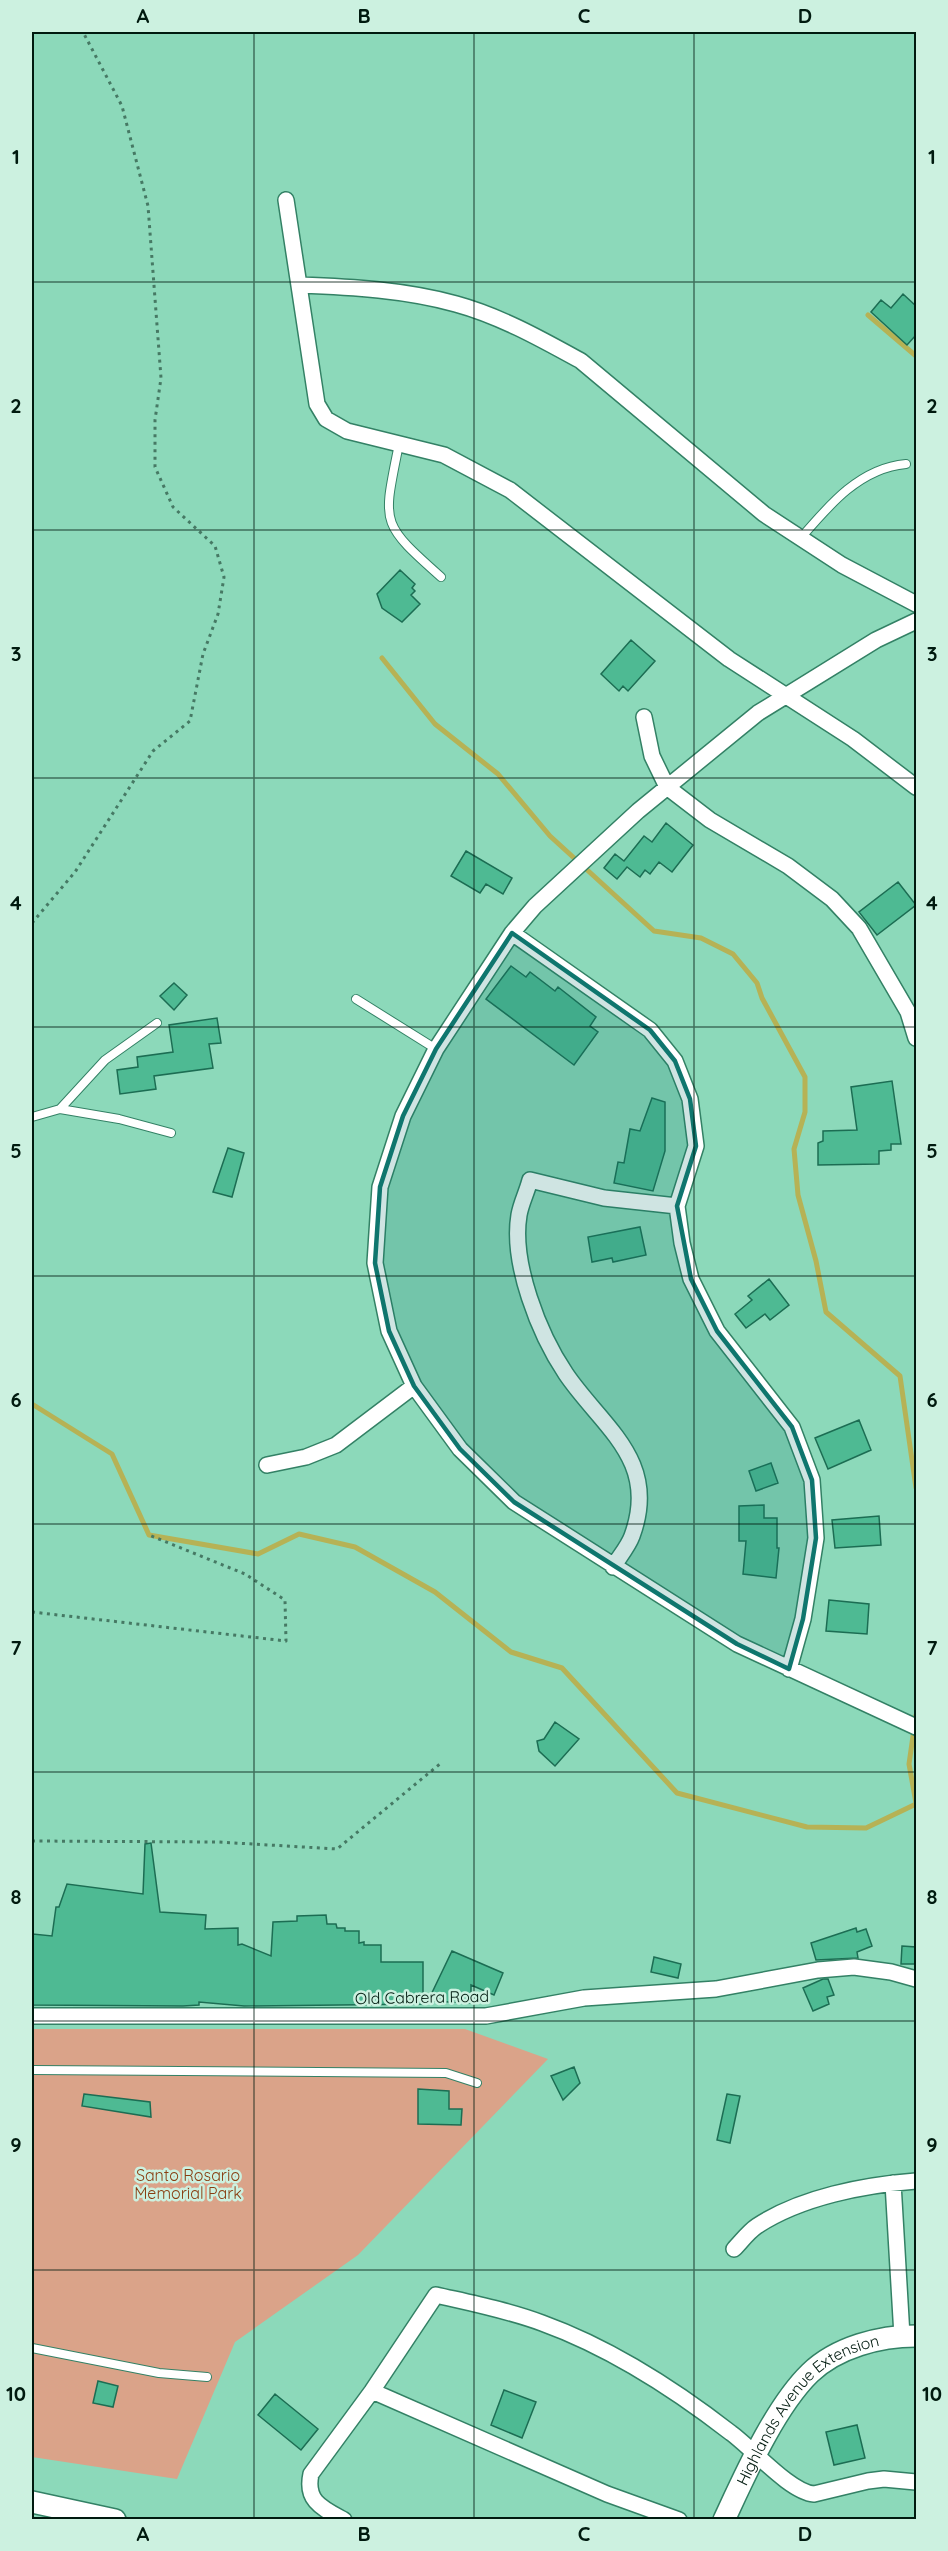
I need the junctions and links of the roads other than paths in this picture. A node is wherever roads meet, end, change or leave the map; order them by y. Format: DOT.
graph roads {
  1 [pos="286,200"];
  2 [pos="300,285"];
  3 [pos="399,444"];
  4 [pos="906,464"];
  5 [pos="799,540"];
  6 [pos="441,577"];
  7 [pos="916,604"];
  8 [pos="916,621"];
  9 [pos="784,694"];
  10 [pos="644,717"];
  11 [pos="667,787"];
  12 [pos="916,787"];
  13 [pos="512,933"];
  14 [pos="356,999"];
  15 [pos="157,1023"];
  16 [pos="916,1038"];
  17 [pos="436,1049"];
  18 [pos="60,1109"];
  19 [pos="32,1118"];
  20 [pos="171,1133"];
  21 [pos="677,1206"];
  22 [pos="414,1386"];
  23 [pos="267,1465"];
  24 [pos="613,1567"];
  25 [pos="789,1669"];
  26 [pos="916,1727"];
  27 [pos="916,1979"];
  28 [pos="32,2016"];
  29 [pos="32,2070"];
  30 [pos="477,2083"];
  31 [pos="916,2181"];
  32 [pos="893,2183"];
  33 [pos="734,2249"];
  34 [pos="909,2336"];
  35 [pos="32,2348"];
  36 [pos="207,2378"];
  37 [pos="372,2391"];
  38 [pos="756,2452"];
  39 [pos="916,2482"];
  40 [pos="32,2502"];
  41 [pos="115,2520"];
  42 [pos="344,2520"];
  43 [pos="679,2520"];
  44 [pos="724,2520"];
  1 -- 2 [label="street"];
  2 -- 3 [label="street"];
  2 -- 5 [label="street"];
  3 -- 6 [label="lane"];
  3 -- 9 [label="street"];
  4 -- 5 [label="lane"];
  5 -- 7 [label="street"];
  8 -- 9 [label="street"];
  9 -- 11 [label="street"];
  9 -- 12 [label="street"];
  10 -- 11 [label="street"];
  11 -- 13 [label="street"];
  11 -- 16 [label="street"];
  13 -- 17 [label="street"];
  13 -- 21 [label="street"];
  14 -- 17 [label="lane"];
  15 -- 18 [label="lane"];
  17 -- 22 [label="street"];
  18 -- 19 [label="lane"];
  18 -- 20 [label="lane"];
  21 -- 24 [label="street"];
  21 -- 25 [label="street"];
  22 -- 23 [label="street"];
  22 -- 24 [label="street"];
  24 -- 25 [label="street"];
  25 -- 26 [label="street"];
  27 -- 28 [label="street, Old Cabrera Road"];
  29 -- 30 [label="lane"];
  31 -- 32 [label="street"];
  32 -- 33 [label="street"];
  32 -- 34 [label="street"];
  34 -- 38 [label="street, Highlands Avenue Extension"];
  35 -- 36 [label="lane"];
  37 -- 38 [label="street"];
  37 -- 42 [label="street"];
  37 -- 43 [label="street"];
  38 -- 39 [label="street"];
  38 -- 44 [label="street, Highlands Avenue Extension"];
  40 -- 41 [label="street"];
}
